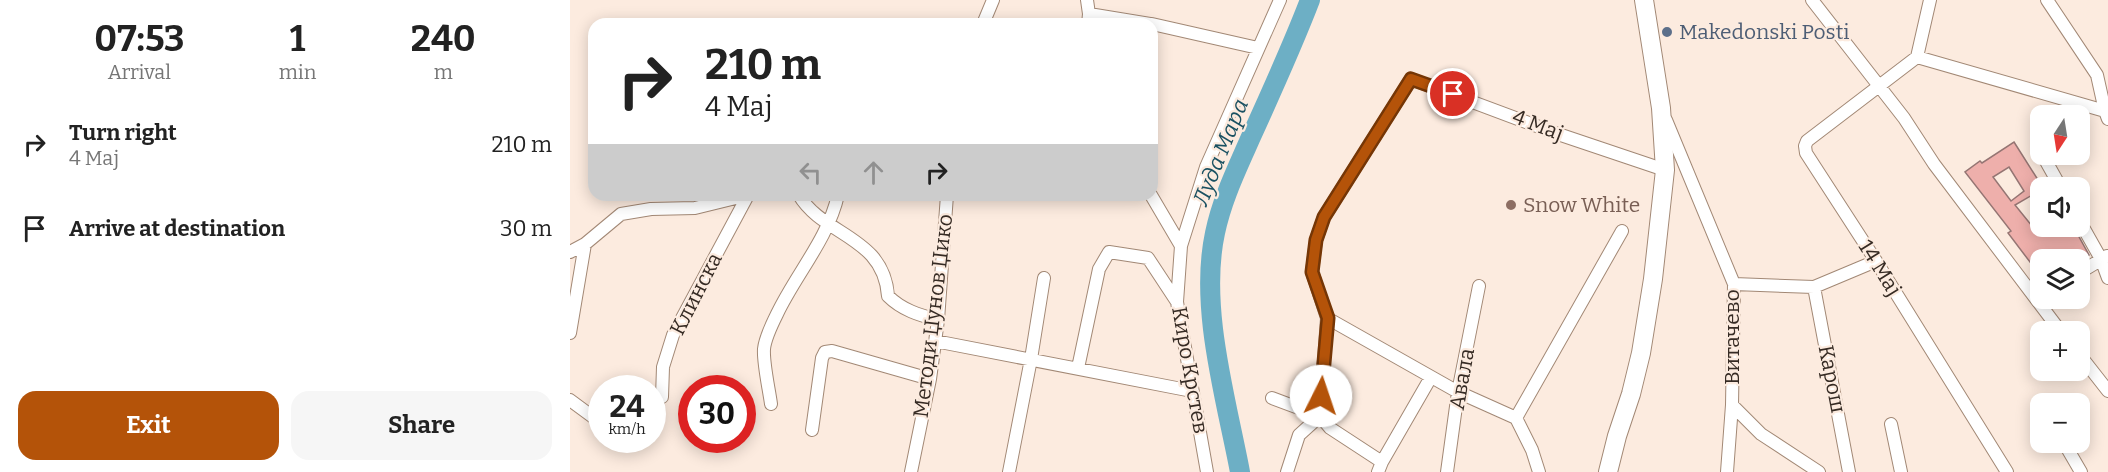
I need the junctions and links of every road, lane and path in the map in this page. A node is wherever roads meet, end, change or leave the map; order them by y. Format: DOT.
graph roads {
  1 [pos="993,0"];
  2 [pos="1087,0"];
  3 [pos="1280,0"];
  4 [pos="1644,0"];
  5 [pos="1812,0"];
  6 [pos="1930,0"];
  7 [pos="2047,0"];
  8 [pos="985,18"];
  9 [pos="1088,18"];
  10 [pos="1158,26"];
  11 [pos="1258,48"];
  12 [pos="1917,57"];
  13 [pos="1879,85"];
  14 [pos="1661,108"];
  15 [pos="2106,115"];
  16 [pos="1665,170"];
  17 [pos="726,201"];
  18 [pos="745,201"];
  19 [pos="804,201"];
  20 [pos="836,201"];
  21 [pos="947,201"];
  22 [pos="1155,201"];
  23 [pos="829,222"];
  24 [pos="1622,231"];
  25 [pos="2090,236"];
  26 [pos="585,243"];
  27 [pos="1181,246"];
  28 [pos="570,252"];
  29 [pos="2104,257"];
  30 [pos="1875,261"];
  31 [pos="2090,266"];
  32 [pos="1044,278"];
  33 [pos="2108,278"];
  34 [pos="1734,284"];
  35 [pos="1479,286"];
  36 [pos="1814,287"];
  37 [pos="2030,287"];
  38 [pos="1177,302"];
  39 [pos="1328,318"];
  40 [pos="938,320"];
  41 [pos="570,333"];
  42 [pos="935,341"];
  43 [pos="1031,359"];
  44 [pos="1078,368"];
  45 [pos="2090,368"];
  46 [pos="663,375"];
  47 [pos="1431,377"];
  48 [pos="930,379"];
  49 [pos="1192,391"];
  50 [pos="1458,392"];
  51 [pos="2108,392"];
  52 [pos="1272,398"];
  53 [pos="570,400"];
  54 [pos="771,404"];
  55 [pos="1732,405"];
  56 [pos="588,413"];
  57 [pos="1320,416"];
  58 [pos="1516,418"];
  59 [pos="1891,424"];
  60 [pos="812,430"];
  61 [pos="2070,453"];
  62 [pos="1380,467"];
  63 [pos="911,472"];
  64 [pos="1009,472"];
  65 [pos="1207,472"];
  66 [pos="1287,472"];
  67 [pos="1447,472"];
  68 [pos="1539,472"];
  69 [pos="1608,472"];
  70 [pos="1727,472"];
  71 [pos="1819,472"];
  72 [pos="1850,472"];
  73 [pos="1901,472"];
  74 [pos="2007,472"];
  75 [pos="2081,472"];
  1 -- 8 [label="street"];
  2 -- 9 [label="street"];
  3 -- 11 [label="street, Киро Крстев"];
  4 -- 14 [label="main road"];
  5 -- 13 [label="street"];
  6 -- 12 [label="street"];
  7 -- 15 [label="street"];
  10 -- 11 [label="street"];
  11 -- 27 [label="street, Киро Крстев"];
  12 -- 13 [label="street"];
  12 -- 15 [label="street"];
  13 -- 30 [label="street, 14 Мај"];
  13 -- 37 [label="street"];
  14 -- 16 [label="main road"];
  14 -- 34 [label="street, Витачево"];
  16 -- 39 [label="street, 4 Мај"];
  16 -- 69 [label="main road"];
  17 -- 26 [label="street"];
  18 -- 46 [label="street, Клинска"];
  19 -- 23 [label="street"];
  20 -- 23 [label="street"];
  21 -- 40 [label="street, Методи Џунов Џико"];
  22 -- 27 [label="street"];
  23 -- 40 [label="street"];
  23 -- 54 [label="street"];
  24 -- 58 [label="street"];
  25 -- 29 [label="street"];
  26 -- 28 [label="street"];
  26 -- 41 [label="street"];
  27 -- 38 [label="street, Киро Крстев"];
  29 -- 31 [label="street"];
  29 -- 33 [label="street"];
  30 -- 36 [label="street"];
  30 -- 74 [label="street, 14 Мај"];
  32 -- 43 [label="street"];
  34 -- 36 [label="street"];
  34 -- 55 [label="street, Витачево"];
  35 -- 50 [label="street, Авала"];
  36 -- 72 [label="street, Карош"];
  38 -- 44 [label="street"];
  38 -- 49 [label="street, Киро Крстев"];
  39 -- 47 [label="street"];
  39 -- 57 [label="street"];
  40 -- 42 [label="street, Методи Џунов Џико"];
  42 -- 43 [label="street"];
  42 -- 48 [label="street, Методи Џунов Џико"];
  43 -- 44 [label="street"];
  43 -- 64 [label="street"];
  44 -- 49 [label="street"];
  45 -- 51 [label="street"];
  47 -- 50 [label="street"];
  47 -- 62 [label="street"];
  48 -- 60 [label="street"];
  48 -- 63 [label="street, Методи Џунов Џико"];
  49 -- 65 [label="street, Киро Крстев"];
  50 -- 58 [label="street"];
  50 -- 67 [label="street, Авала"];
  52 -- 57 [label="street"];
  53 -- 56 [label="street"];
  55 -- 70 [label="street, Витачево"];
  55 -- 71 [label="street"];
  57 -- 62 [label="street"];
  57 -- 66 [label="street"];
  58 -- 68 [label="street"];
  59 -- 73 [label="street"];
  61 -- 75 [label="street"];
}
